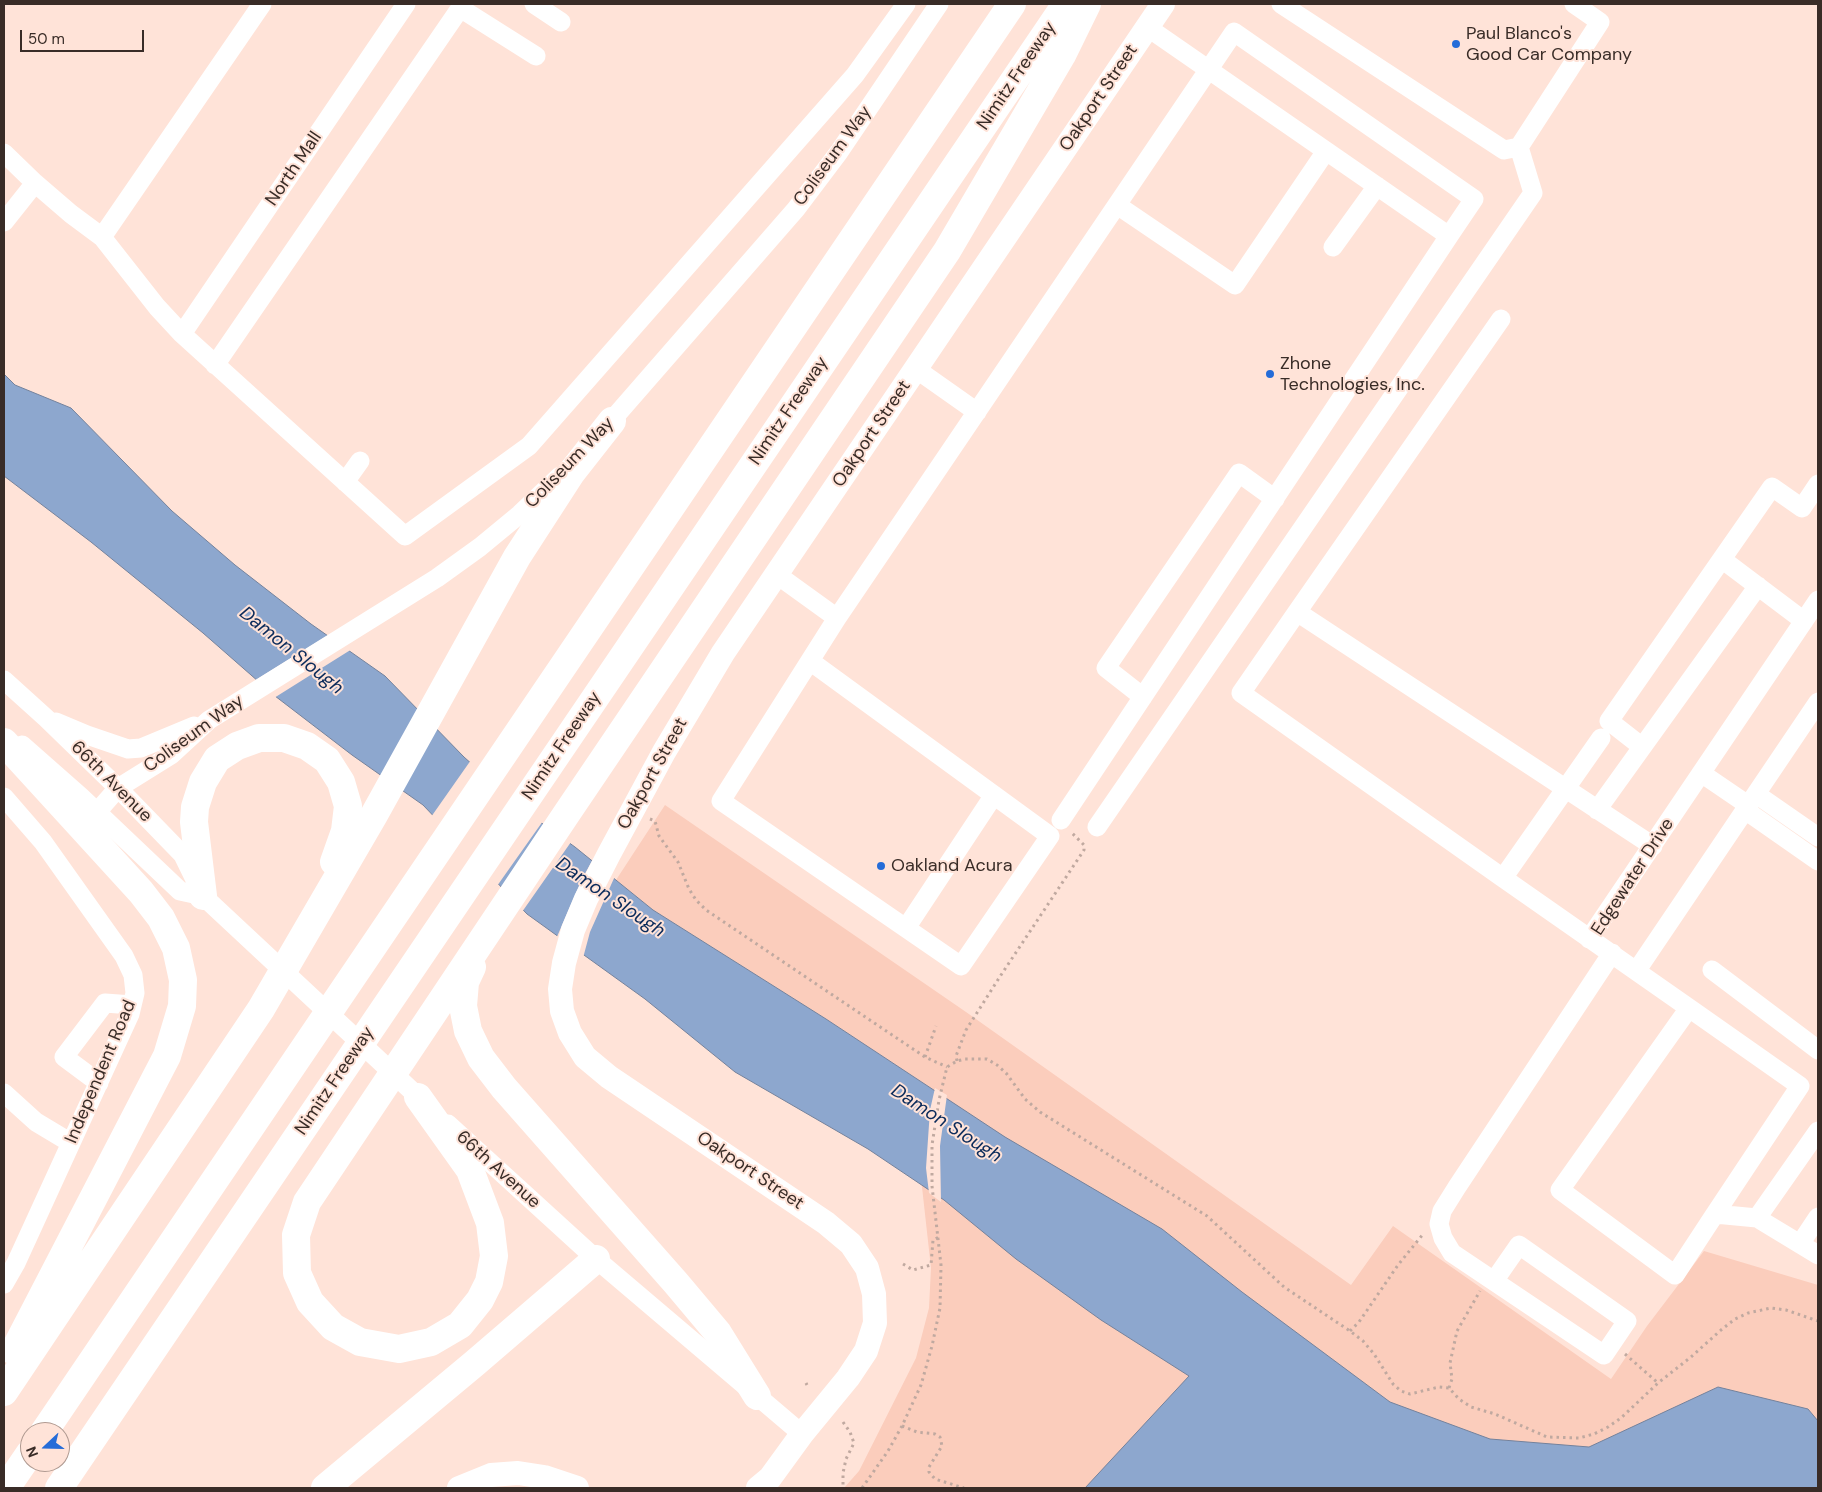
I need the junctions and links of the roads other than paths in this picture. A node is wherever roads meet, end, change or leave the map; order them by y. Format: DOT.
graph roads {
  1 [pos="262,4"];
  2 [pos="406,4"];
  3 [pos="534,4"];
  4 [pos="906,4"];
  5 [pos="939,4"];
  6 [pos="1012,4"];
  7 [pos="1066,4"];
  8 [pos="1087,4"];
  9 [pos="1163,4"];
  10 [pos="1574,4"];
  11 [pos="462,6"];
  12 [pos="1292,7"];
  13 [pos="561,22"];
  14 [pos="1147,27"];
  15 [pos="536,56"];
  16 [pos="1209,69"];
  17 [pos="1518,147"];
  18 [pos="1326,150"];
  19 [pos="4,153"];
  20 [pos="35,183"];
  21 [pos="1376,186"];
  22 [pos="1117,205"];
  23 [pos="4,222"];
  24 [pos="1449,236"];
  25 [pos="102,237"];
  26 [pos="1333,247"];
  27 [pos="1501,319"];
  28 [pos="182,334"];
  29 [pos="214,365"];
  30 [pos="916,369"];
  31 [pos="977,412"];
  32 [pos="612,421"];
  33 [pos="360,462"];
  34 [pos="344,482"];
  35 [pos="1818,484"];
  36 [pos="1275,499"];
  37 [pos="1723,560"];
  38 [pos="776,574"];
  39 [pos="1758,586"];
  40 [pos="1818,600"];
  41 [pos="1297,612"];
  42 [pos="837,618"];
  43 [pos="1804,621"];
  44 [pos="810,661"];
  45 [pos="4,680"];
  46 [pos="1143,697"];
  47 [pos="1818,702"];
  48 [pos="46,718"];
  49 [pos="209,720"];
  50 [pos="4,729"];
  51 [pos="1601,738"];
  52 [pos="4,742"];
  53 [pos="1641,746"];
  54 [pos="1701,773"];
  55 [pos="118,788"];
  56 [pos="1566,788"];
  57 [pos="994,795"];
  58 [pos="4,797"];
  59 [pos="1750,803"];
  60 [pos="1597,810"];
  61 [pos="97,812"];
  62 [pos="1061,820"];
  63 [pos="1096,827"];
  64 [pos="1818,837"];
  65 [pos="1652,846"];
  66 [pos="1818,862"];
  67 [pos="1504,878"];
  68 [pos="203,896"];
  69 [pos="494,921"];
  70 [pos="313,922"];
  71 [pos="906,928"];
  72 [pos="1590,939"];
  73 [pos="1612,953"];
  74 [pos="1637,970"];
  75 [pos="1712,970"];
  76 [pos="132,1005"];
  77 [pos="1689,1008"];
  78 [pos="1818,1050"];
  79 [pos="99,1083"];
  80 [pos="4,1093"];
  81 [pos="418,1097"];
  82 [pos="1818,1131"];
  83 [pos="71,1143"];
  84 [pos="1716,1214"];
  85 [pos="1818,1217"];
  86 [pos="1757,1218"];
  87 [pos="1800,1244"];
  88 [pos="1818,1255"];
  89 [pos="596,1259"];
  90 [pos="1489,1277"];
  91 [pos="4,1284"];
  92 [pos="4,1374"];
  93 [pos="4,1392"];
  94 [pos="757,1396"];
  95 [pos="51,1422"];
  96 [pos="802,1434"];
  97 [pos="20,1468"];
  98 [pos="6,1488"];
  99 [pos="59,1488"];
  100 [pos="326,1488"];
  101 [pos="459,1488"];
  102 [pos="577,1488"];
  103 [pos="758,1488"];
  1 -- 25 [label="street"];
  2 -- 28 [label="street, North Mall"];
  3 -- 13 [label="street"];
  4 -- 34 [label="street"];
  5 -- 32 [label="street, Coliseum Way"];
  6 -- 95 [label="highway"];
  7 -- 99 [label="highway, Nimitz Freeway"];
  8 -- 69 [label="highway"];
  9 -- 14 [label="main road, Oakport Street"];
  10 -- 17 [label="street"];
  11 -- 15 [label="street"];
  11 -- 29 [label="street"];
  12 -- 17 [label="street"];
  14 -- 16 [label="street"];
  14 -- 30 [label="main road, Oakport Street"];
  16 -- 18 [label="street"];
  16 -- 22 [label="street"];
  16 -- 24 [label="street"];
  17 -- 63 [label="street"];
  18 -- 21 [label="street"];
  18 -- 22 [label="street"];
  19 -- 20 [label="street"];
  20 -- 23 [label="street"];
  20 -- 25 [label="street"];
  21 -- 24 [label="street"];
  21 -- 26 [label="street"];
  22 -- 31 [label="street"];
  24 -- 36 [label="street"];
  25 -- 28 [label="street"];
  27 -- 41 [label="street"];
  28 -- 29 [label="street"];
  29 -- 34 [label="street"];
  30 -- 31 [label="street"];
  30 -- 38 [label="main road, Oakport Street"];
  31 -- 42 [label="street"];
  32 -- 49 [label="street, Coliseum Way"];
  32 -- 70 [label="highway"];
  33 -- 34 [label="street"];
  35 -- 37 [label="street"];
  36 -- 46 [label="street"];
  36 -- 46 [label="street"];
  37 -- 39 [label="street"];
  37 -- 53 [label="street"];
  38 -- 42 [label="street"];
  38 -- 96 [label="main road, Oakport Street"];
  39 -- 43 [label="street"];
  39 -- 53 [label="street"];
  40 -- 43 [label="street, Edgewater Drive"];
  41 -- 56 [label="street"];
  41 -- 67 [label="street"];
  42 -- 44 [label="street"];
  43 -- 54 [label="street, Edgewater Drive"];
  44 -- 57 [label="street"];
  44 -- 71 [label="street"];
  45 -- 48 [label="street, 66th Avenue"];
  46 -- 62 [label="street"];
  47 -- 59 [label="street"];
  48 -- 49 [label="street"];
  48 -- 55 [label="street, 66th Avenue"];
  49 -- 55 [label="street, Coliseum Way"];
  50 -- 61 [label="street, 66th Avenue"];
  51 -- 56 [label="street"];
  52 -- 92 [label="highway"];
  53 -- 60 [label="street"];
  54 -- 59 [label="street"];
  54 -- 65 [label="street, Edgewater Drive"];
  55 -- 61 [label="street, Coliseum Way"];
  55 -- 68 [label="street, 66th Avenue"];
  56 -- 60 [label="street"];
  56 -- 67 [label="street"];
  57 -- 71 [label="street"];
  57 -- 71 [label="street"];
  58 -- 76 [label="street, Independent Road"];
  59 -- 64 [label="street"];
  59 -- 66 [label="street"];
  59 -- 74 [label="street"];
  60 -- 65 [label="street"];
  61 -- 68 [label="street, 66th Avenue"];
  65 -- 72 [label="street, Edgewater Drive"];
  67 -- 72 [label="street"];
  68 -- 70 [label="highway"];
  68 -- 81 [label="street, 66th Avenue"];
  69 -- 81 [label="highway"];
  69 -- 94 [label="highway"];
  70 -- 93 [label="highway"];
  72 -- 73 [label="street, Edgewater Drive"];
  73 -- 74 [label="street, Edgewater Drive"];
  73 -- 90 [label="street"];
  74 -- 77 [label="street, Edgewater Drive"];
  75 -- 78 [label="street"];
  76 -- 79 [label="street, Independent Road"];
  76 -- 79 [label="street"];
  77 -- 84 [label="street, Edgewater Drive"];
  77 -- 84 [label="street"];
  79 -- 83 [label="street, Independent Road"];
  80 -- 83 [label="street"];
  81 -- 89 [label="street, 66th Avenue"];
  82 -- 86 [label="street"];
  83 -- 91 [label="street, Independent Road"];
  84 -- 86 [label="street"];
  85 -- 87 [label="street"];
  86 -- 87 [label="street"];
  87 -- 88 [label="street"];
  89 -- 94 [label="street, 66th Avenue"];
  89 -- 100 [label="highway"];
  90 -- 90 [label="street"];
  94 -- 96 [label="street, 66th Avenue"];
  96 -- 103 [label="main road, Oakport Street"];
  97 -- 98 [label="highway"];
  101 -- 102 [label="main road"];
}
